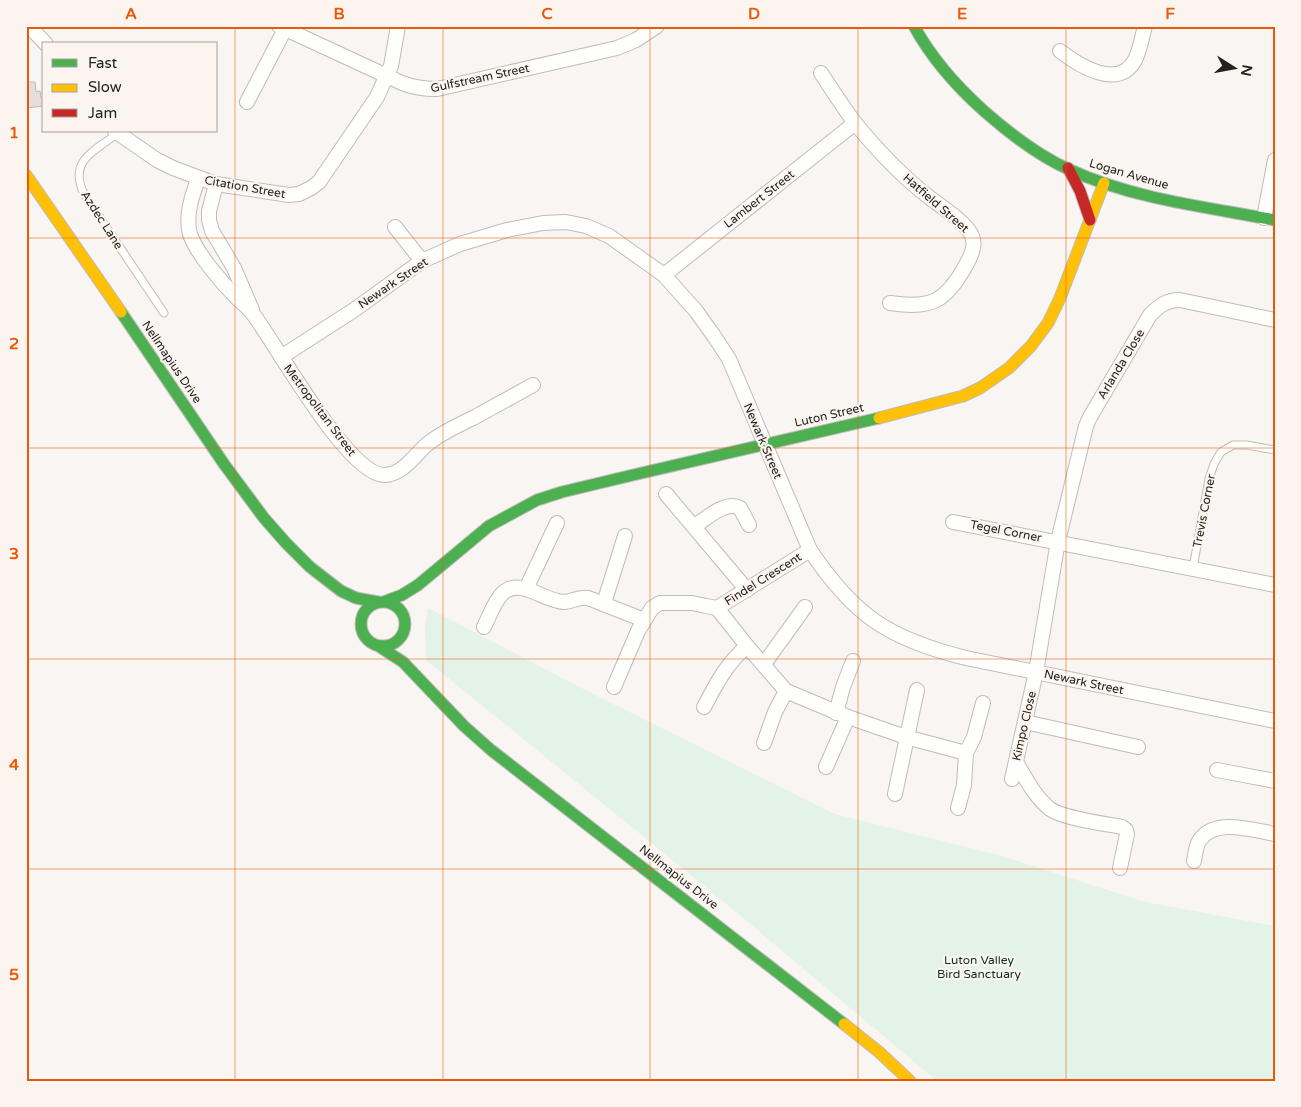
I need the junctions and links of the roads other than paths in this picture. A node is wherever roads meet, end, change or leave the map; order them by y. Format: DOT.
graph roads {
  1 [pos="29,26"];
  2 [pos="398,26"];
  3 [pos="657,26"];
  4 [pos="914,26"];
  5 [pos="1145,26"];
  6 [pos="282,28"];
  7 [pos="44,42"];
  8 [pos="1060,51"];
  9 [pos="821,73"];
  10 [pos="388,76"];
  11 [pos="247,102"];
  12 [pos="855,123"];
  13 [pos="116,132"];
  14 [pos="1275,160"];
  15 [pos="1068,168"];
  16 [pos="26,175"];
  17 [pos="198,179"];
  18 [pos="1104,183"];
  19 [pos="216,184"];
  20 [pos="1269,219"];
  21 [pos="1090,220"];
  22 [pos="395,227"];
  23 [pos="422,261"];
  24 [pos="664,275"];
  25 [pos="890,303"];
  26 [pos="164,313"];
  27 [pos="253,313"];
  28 [pos="1275,320"];
  29 [pos="281,357"];
  30 [pos="533,385"];
  31 [pos="765,444"];
  32 [pos="1275,450"];
  33 [pos="666,494"];
  34 [pos="953,522"];
  35 [pos="557,523"];
  36 [pos="749,524"];
  37 [pos="694,526"];
  38 [pos="625,536"];
  39 [pos="1058,541"];
  40 [pos="810,550"];
  41 [pos="457,553"];
  42 [pos="302,558"];
  43 [pos="1192,568"];
  44 [pos="1275,585"];
  45 [pos="526,589"];
  46 [pos="748,590"];
  47 [pos="420,597"];
  48 [pos="382,602"];
  49 [pos="604,603"];
  50 [pos="804,607"];
  51 [pos="412,608"];
  52 [pos="717,608"];
  53 [pos="644,620"];
  54 [pos="360,625"];
  55 [pos="405,627"];
  56 [pos="484,627"];
  57 [pos="380,646"];
  58 [pos="747,646"];
  59 [pos="852,661"];
  60 [pos="764,664"];
  61 [pos="1036,672"];
  62 [pos="614,687"];
  63 [pos="786,690"];
  64 [pos="917,690"];
  65 [pos="433,694"];
  66 [pos="983,703"];
  67 [pos="704,707"];
  68 [pos="842,715"];
  69 [pos="1275,721"];
  70 [pos="1025,722"];
  71 [pos="906,736"];
  72 [pos="764,743"];
  73 [pos="1138,747"];
  74 [pos="966,753"];
  75 [pos="1016,762"];
  76 [pos="826,767"];
  77 [pos="1217,770"];
  78 [pos="1012,779"];
  79 [pos="1275,781"];
  80 [pos="895,794"];
  81 [pos="958,808"];
  82 [pos="1275,834"];
  83 [pos="1194,861"];
  84 [pos="1120,868"];
  85 [pos="910,1081"];
  1 -- 7 [label="street"];
  2 -- 10 [label="street"];
  3 -- 10 [label="street, Gulfstream Street"];
  4 -- 15 [label="main road, Logan Avenue"];
  5 -- 8 [label="street"];
  6 -- 10 [label="street, Gulfstream Street"];
  6 -- 11 [label="street"];
  9 -- 12 [label="street, Hatfield Street"];
  10 -- 19 [label="street, Citation Street"];
  12 -- 24 [label="street, Lambert Street"];
  12 -- 25 [label="street, Hatfield Street"];
  13 -- 17 [label="street, Citation Street"];
  13 -- 26 [label="lane, Azdec Lane"];
  14 -- 20 [label="street"];
  15 -- 18 [label="main road, Logan Avenue"];
  15 -- 21 [label="main road"];
  16 -- 42 [label="main road, Nellmapius Drive"];
  17 -- 19 [label="street, Citation Street"];
  17 -- 27 [label="street, Metropolitan Street"];
  18 -- 20 [label="main road, Logan Avenue"];
  18 -- 21 [label="main road, Luton Street"];
  19 -- 27 [label="street, Metropolitan Street"];
  21 -- 31 [label="main road, Luton Street"];
  22 -- 23 [label="street"];
  23 -- 24 [label="street, Newark Street"];
  23 -- 29 [label="street, Newark Street"];
  24 -- 31 [label="street, Newark Street"];
  27 -- 29 [label="street, Metropolitan Street"];
  28 -- 39 [label="street, Arlanda Close"];
  29 -- 30 [label="street, Metropolitan Street"];
  31 -- 40 [label="street, Newark Street"];
  31 -- 41 [label="main road, Luton Street"];
  32 -- 43 [label="lane, Trevis Corner"];
  33 -- 37 [label="street"];
  34 -- 39 [label="street, Tegel Corner"];
  35 -- 45 [label="street"];
  36 -- 37 [label="street"];
  37 -- 46 [label="street"];
  38 -- 49 [label="street"];
  39 -- 43 [label="street"];
  39 -- 61 [label="street, Arlanda Close"];
  40 -- 46 [label="street, Findel Crescent"];
  40 -- 61 [label="street, Newark Street"];
  41 -- 47 [label="main road, Luton Street"];
  41 -- 48 [label="main road, Luton Street"];
  42 -- 48 [label="main road, Nellmapius Drive"];
  42 -- 54 [label="main road, Nellmapius Drive"];
  43 -- 44 [label="street"];
  45 -- 49 [label="street"];
  45 -- 56 [label="street"];
  46 -- 52 [label="street, Findel Crescent"];
  48 -- 54 [label="main road"];
  48 -- 55 [label="main road"];
  49 -- 53 [label="street"];
  50 -- 60 [label="street"];
  51 -- 55 [label="main road"];
  52 -- 53 [label="street"];
  52 -- 58 [label="street"];
  53 -- 62 [label="street"];
  54 -- 57 [label="main road"];
  55 -- 57 [label="main road"];
  55 -- 65 [label="main road, Nellmapius Drive"];
  57 -- 65 [label="main road, Nellmapius Drive"];
  58 -- 60 [label="street"];
  58 -- 67 [label="street"];
  59 -- 68 [label="street"];
  60 -- 63 [label="street"];
  61 -- 69 [label="street, Newark Street"];
  61 -- 70 [label="street, Kimpo Close"];
  63 -- 68 [label="street"];
  63 -- 72 [label="street"];
  64 -- 71 [label="street"];
  65 -- 85 [label="main road, Nellmapius Drive"];
  66 -- 74 [label="street"];
  68 -- 71 [label="street"];
  68 -- 76 [label="street"];
  70 -- 73 [label="street"];
  70 -- 75 [label="street, Kimpo Close"];
  71 -- 74 [label="street"];
  71 -- 80 [label="street"];
  74 -- 81 [label="street"];
  75 -- 78 [label="street, Kimpo Close"];
  75 -- 84 [label="street"];
  77 -- 79 [label="street"];
  82 -- 83 [label="street"];
}
